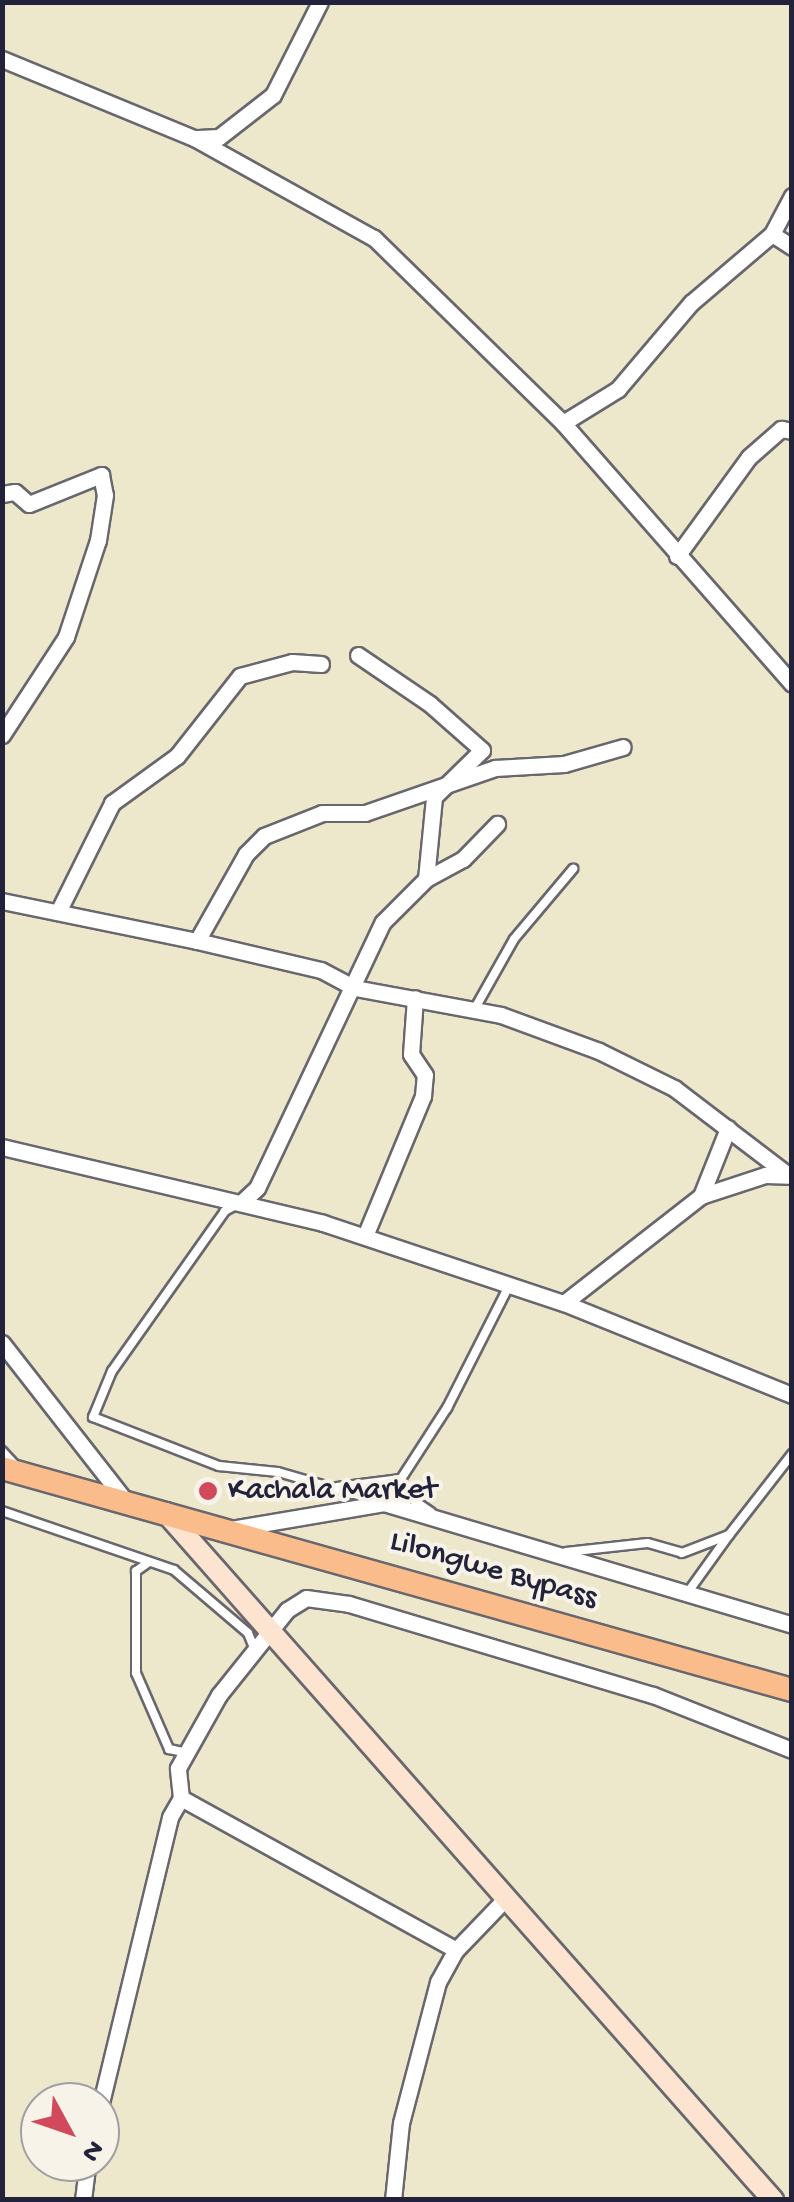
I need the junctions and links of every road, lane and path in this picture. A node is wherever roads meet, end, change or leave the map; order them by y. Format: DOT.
graph roads {
  1 [pos="320,2"];
  2 [pos="2,59"];
  3 [pos="194,138"];
  4 [pos="792,196"];
  5 [pos="772,234"];
  6 [pos="792,247"];
  7 [pos="563,423"];
  8 [pos="792,431"];
  9 [pos="2,494"];
  10 [pos="677,556"];
  11 [pos="358,654"];
  12 [pos="321,664"];
  13 [pos="792,684"];
  14 [pos="2,735"];
  15 [pos="623,748"];
  16 [pos="451,780"];
  17 [pos="497,824"];
  18 [pos="573,868"];
  19 [pos="426,879"];
  20 [pos="2,900"];
  21 [pos="58,912"];
  22 [pos="196,941"];
  23 [pos="355,988"];
  24 [pos="415,998"];
  25 [pos="474,1010"];
  26 [pos="728,1128"];
  27 [pos="2,1147"];
  28 [pos="790,1176"];
  29 [pos="701,1196"];
  30 [pos="243,1200"];
  31 [pos="364,1236"];
  32 [pos="510,1284"];
  33 [pos="564,1303"];
  34 [pos="2,1343"];
  35 [pos="792,1396"];
  36 [pos="2,1450"];
  37 [pos="792,1454"];
  38 [pos="12,1471"];
  39 [pos="401,1478"];
  40 [pos="332,1487"];
  41 [pos="127,1503"];
  42 [pos="384,1503"];
  43 [pos="2,1511"];
  44 [pos="166,1512"];
  45 [pos="435,1515"];
  46 [pos="226,1530"];
  47 [pos="729,1535"];
  48 [pos="565,1552"];
  49 [pos="154,1561"];
  50 [pos="686,1594"];
  51 [pos="792,1625"];
  52 [pos="260,1641"];
  53 [pos="792,1690"];
  54 [pos="186,1749"];
  55 [pos="792,1750"];
  56 [pos="181,1798"];
  57 [pos="505,1899"];
  58 [pos="456,1950"];
  59 [pos="106,2082"];
  60 [pos="393,2200"];
  61 [pos="774,2200"];
  1 -- 3 [label="street"];
  2 -- 3 [label="street"];
  3 -- 7 [label="street"];
  4 -- 5 [label="street"];
  5 -- 6 [label="street"];
  5 -- 7 [label="street"];
  7 -- 10 [label="street"];
  8 -- 10 [label="street"];
  9 -- 14 [label="street"];
  10 -- 13 [label="street"];
  11 -- 16 [label="street"];
  12 -- 21 [label="street"];
  15 -- 16 [label="street"];
  16 -- 19 [label="street"];
  16 -- 22 [label="street"];
  17 -- 19 [label="street"];
  18 -- 25 [label="lane"];
  19 -- 23 [label="street"];
  20 -- 21 [label="street"];
  21 -- 22 [label="street"];
  22 -- 23 [label="street"];
  23 -- 24 [label="street"];
  23 -- 30 [label="street"];
  24 -- 25 [label="street"];
  24 -- 31 [label="street"];
  25 -- 26 [label="street"];
  26 -- 28 [label="street"];
  26 -- 29 [label="street"];
  27 -- 30 [label="street"];
  28 -- 29 [label="street"];
  29 -- 33 [label="street"];
  30 -- 31 [label="street"];
  30 -- 40 [label="lane"];
  31 -- 32 [label="street"];
  32 -- 33 [label="street"];
  32 -- 39 [label="lane"];
  33 -- 35 [label="street"];
  34 -- 41 [label="street"];
  36 -- 38 [label="lane"];
  37 -- 47 [label="lane"];
  38 -- 41 [label="main road, Lilongwe Bypass"];
  39 -- 40 [label="lane"];
  39 -- 45 [label="lane"];
  40 -- 42 [label="lane"];
  41 -- 44 [label="main road, Lilongwe Bypass"];
  42 -- 45 [label="street"];
  42 -- 46 [label="street"];
  43 -- 49 [label="lane"];
  44 -- 46 [label="main road, Lilongwe Bypass"];
  44 -- 52 [label="street"];
  45 -- 48 [label="street"];
  46 -- 53 [label="main road, Lilongwe Bypass"];
  47 -- 48 [label="lane"];
  47 -- 50 [label="lane"];
  48 -- 50 [label="street"];
  49 -- 52 [label="lane"];
  49 -- 54 [label="lane"];
  50 -- 51 [label="street"];
  52 -- 54 [label="street"];
  52 -- 55 [label="street"];
  52 -- 57 [label="street"];
  54 -- 56 [label="street"];
  56 -- 58 [label="street"];
  56 -- 59 [label="street"];
  57 -- 58 [label="street"];
  57 -- 61 [label="street"];
  58 -- 60 [label="street"];
}
